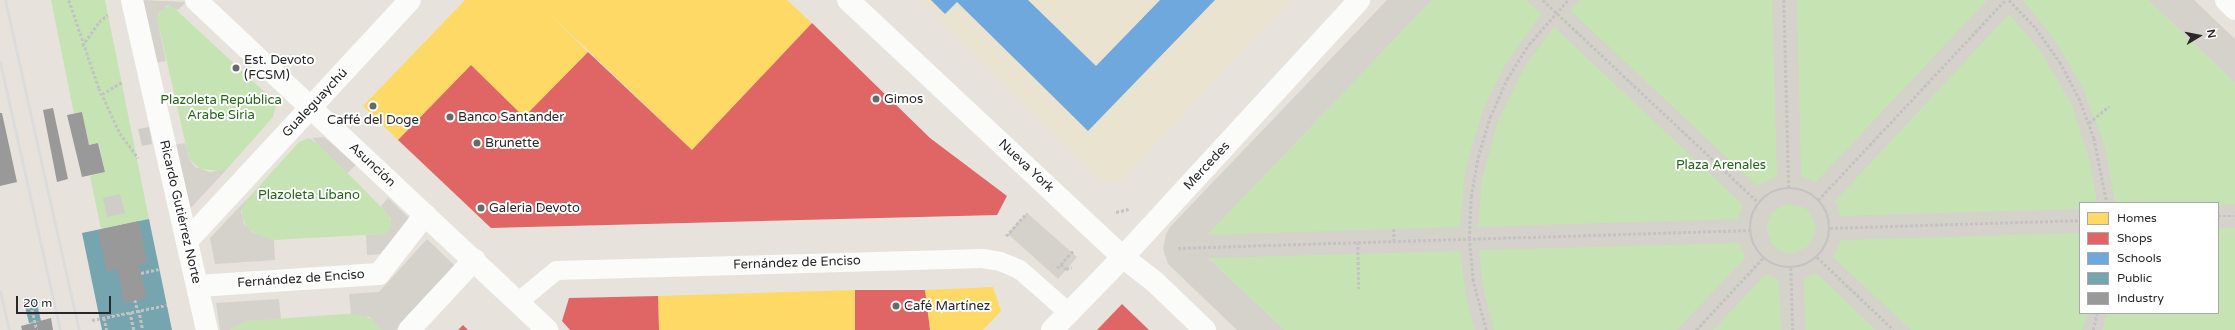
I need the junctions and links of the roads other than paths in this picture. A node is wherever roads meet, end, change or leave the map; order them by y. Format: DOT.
graph roads {
  1 [pos="196,0"];
  2 [pos="410,0"];
  3 [pos="848,0"];
  4 [pos="1359,0"];
  5 [pos="2226,0"];
  6 [pos="132,1"];
  7 [pos="2235,9"];
  8 [pos="311,107"];
  9 [pos="425,215"];
  10 [pos="187,241"];
  11 [pos="1123,257"];
  12 [pos="474,260"];
  13 [pos="198,286"];
  14 [pos="518,302"];
  15 [pos="1069,313"];
  16 [pos="207,330"];
  17 [pos="409,330"];
  18 [pos="547,330"];
  19 [pos="1052,330"];
  20 [pos="1205,330"];
  1 -- 8 [label="street, Asunción"];
  2 -- 8 [label="street, Gualeguaychú"];
  3 -- 11 [label="street, Nueva York"];
  4 -- 11 [label="street, Mercedes"];
  5 -- 7 [label="street"];
  6 -- 10 [label="street, Ricardo Gutiérrez Norte"];
  8 -- 9 [label="street, Asunción"];
  8 -- 10 [label="street, Gualeguaychú"];
  9 -- 12 [label="street, Asunción"];
  9 -- 13 [label="street, Fernández de Enciso"];
  10 -- 13 [label="street, Ricardo Gutiérrez Norte"];
  11 -- 15 [label="street, Mercedes"];
  11 -- 20 [label="street, Nueva York"];
  12 -- 14 [label="street, Asunción"];
  12 -- 17 [label="street"];
  13 -- 16 [label="street, Ricardo Gutiérrez Norte"];
  14 -- 15 [label="street, Fernández de Enciso"];
  14 -- 18 [label="street, Asunción"];
  15 -- 19 [label="street, Mercedes"];
}
